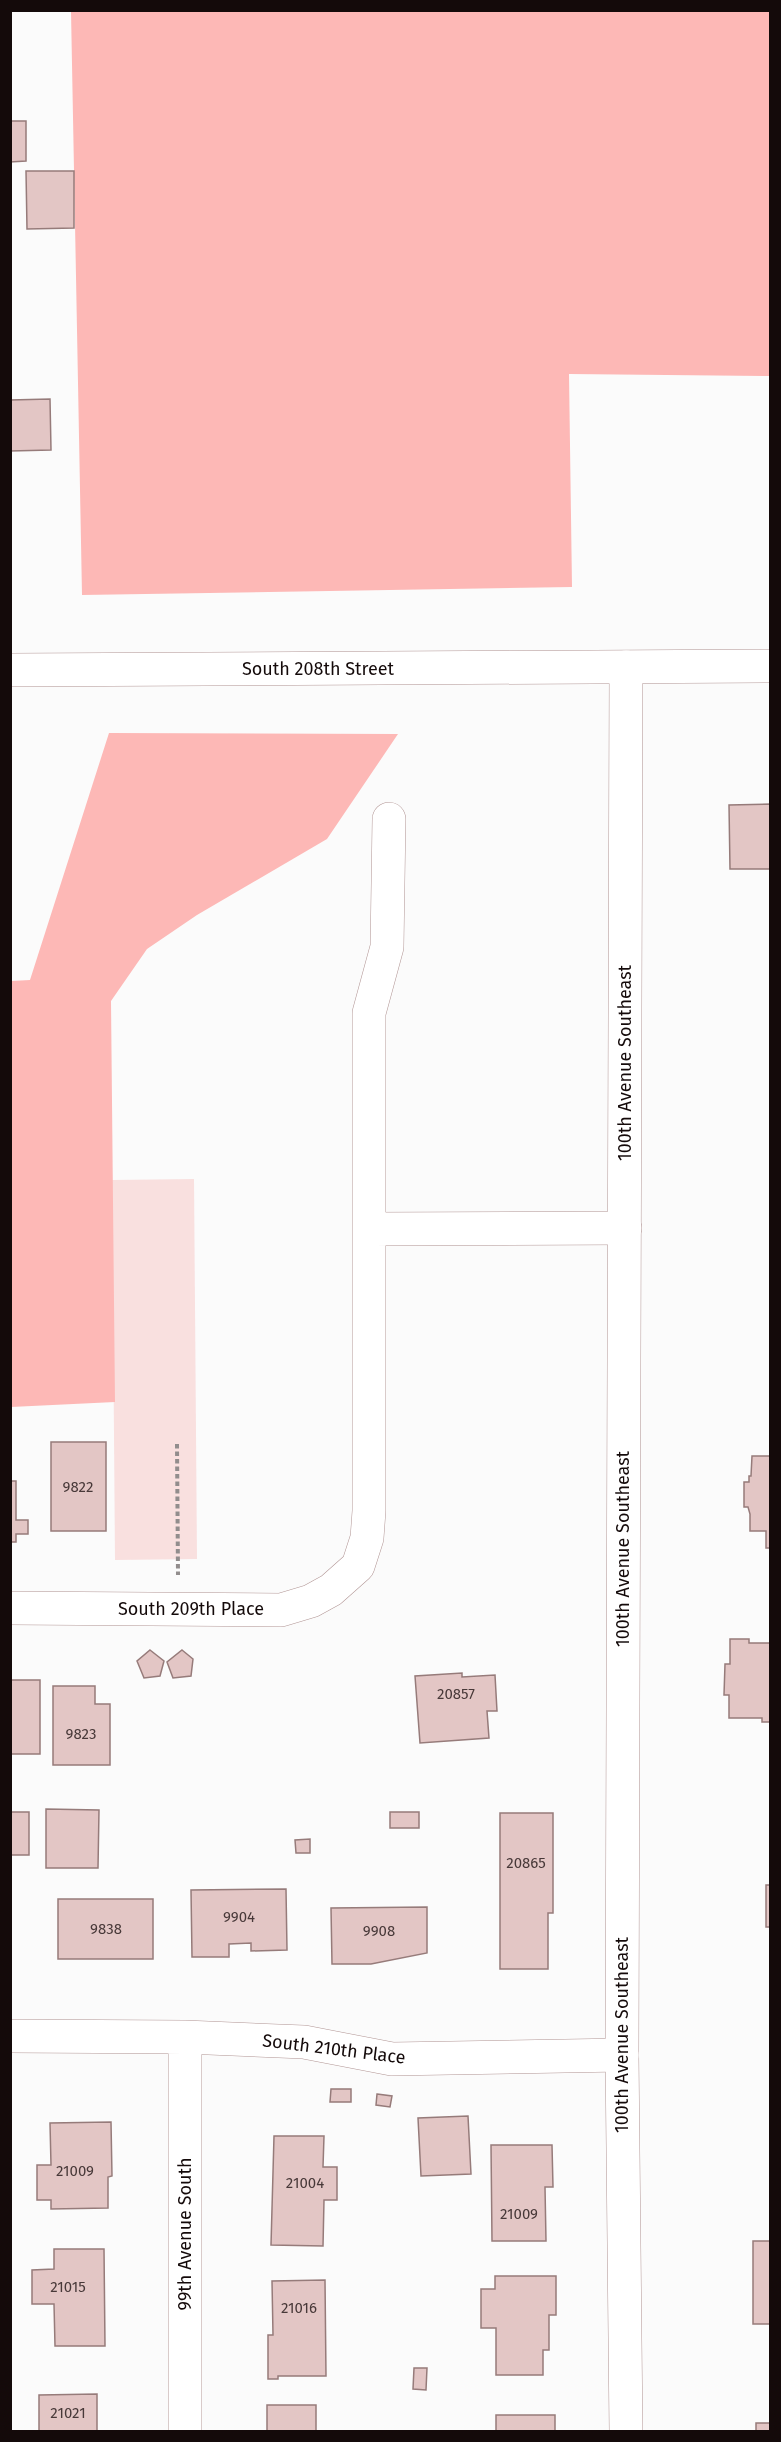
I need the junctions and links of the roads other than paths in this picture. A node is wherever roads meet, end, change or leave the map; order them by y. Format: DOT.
graph roads {
  1 [pos="771,666"];
  2 [pos="626,667"];
  3 [pos="10,670"];
  4 [pos="389,819"];
  5 [pos="625,1228"];
  6 [pos="369,1229"];
  7 [pos="10,1608"];
  8 [pos="10,2036"];
  9 [pos="185,2037"];
  10 [pos="622,2055"];
  11 [pos="185,2432"];
  12 [pos="626,2432"];
  1 -- 2 [label="street, South 208th Street"];
  2 -- 3 [label="street, South 208th Street"];
  2 -- 5 [label="street, 100th Avenue Southeast"];
  4 -- 6 [label="street"];
  5 -- 6 [label="street"];
  5 -- 10 [label="street, 100th Avenue Southeast"];
  6 -- 7 [label="street, South 209th Place"];
  8 -- 9 [label="street, South 210th Place"];
  9 -- 10 [label="street, South 210th Place"];
  9 -- 11 [label="street, 99th Avenue South"];
  10 -- 12 [label="street, 100th Avenue Southeast"];
}
